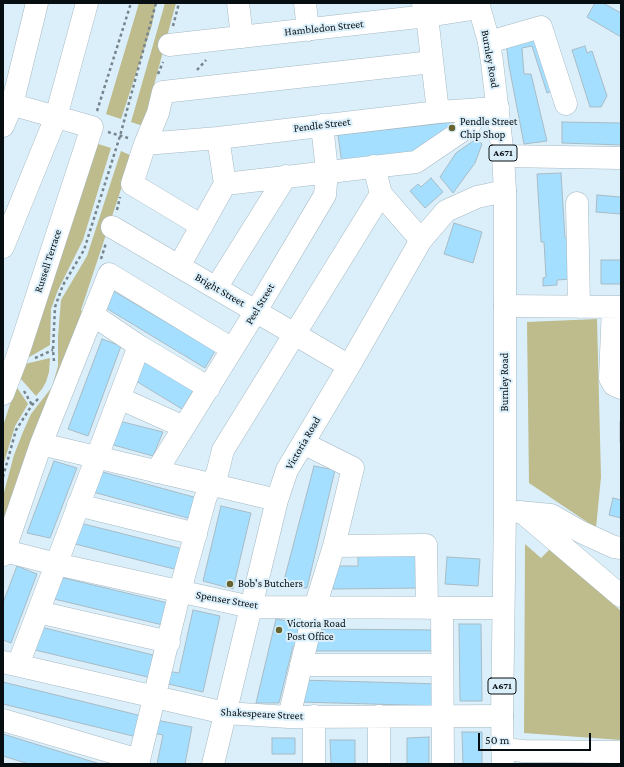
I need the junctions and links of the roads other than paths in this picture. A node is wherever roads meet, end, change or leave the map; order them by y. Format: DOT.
graph roads {
  1 [pos="38,3"];
  2 [pos="87,3"];
  3 [pos="238,3"];
  4 [pos="305,3"];
  5 [pos="479,5"];
  6 [pos="425,10"];
  7 [pos="308,30"];
  8 [pos="233,38"];
  9 [pos="489,42"];
  10 [pos="169,45"];
  11 [pos="432,62"];
  12 [pos="7,104"];
  13 [pos="566,104"];
  14 [pos="489,109"];
  15 [pos="438,112"];
  16 [pos="56,117"];
  17 [pos="322,125"];
  18 [pos="3,126"];
  19 [pos="218,138"];
  20 [pos="145,144"];
  21 [pos="503,156"];
  22 [pos="621,158"];
  23 [pos="374,166"];
  24 [pos="327,171"];
  25 [pos="286,176"];
  26 [pos="225,184"];
  27 [pos="505,191"];
  28 [pos="381,194"];
  29 [pos="577,203"];
  30 [pos="202,226"];
  31 [pos="112,227"];
  32 [pos="421,240"];
  33 [pos="3,247"];
  34 [pos="179,266"];
  35 [pos="216,288"];
  36 [pos="505,306"];
  37 [pos="579,307"];
  38 [pos="617,307"];
  39 [pos="256,311"];
  40 [pos="93,315"];
  41 [pos="295,334"];
  42 [pos="139,346"];
  43 [pos="232,349"];
  44 [pos="349,366"];
  45 [pos="8,368"];
  46 [pos="209,388"];
  47 [pos="621,388"];
  48 [pos="3,394"];
  49 [pos="119,398"];
  50 [pos="184,427"];
  51 [pos="303,443"];
  52 [pos="41,444"];
  53 [pos="96,457"];
  54 [pos="156,472"];
  55 [pos="211,484"];
  56 [pos="277,500"];
  57 [pos="78,505"];
  58 [pos="514,511"];
  59 [pos="196,534"];
  60 [pos="334,546"];
  61 [pos="621,548"];
  62 [pos="4,553"];
  63 [pos="56,564"];
  64 [pos="180,591"];
  65 [pos="621,596"];
  66 [pos="251,607"];
  67 [pos="315,607"];
  68 [pos="434,608"];
  69 [pos="503,608"];
  70 [pos="38,612"];
  71 [pos="168,642"];
  72 [pos="10,663"];
  73 [pos="301,665"];
  74 [pos="442,665"];
  75 [pos="155,698"];
  76 [pos="225,713"];
  77 [pos="314,716"];
  78 [pos="379,716"];
  79 [pos="443,716"];
  80 [pos="502,716"];
  81 [pos="289,717"];
  82 [pos="3,720"];
  83 [pos="621,752"];
  84 [pos="503,757"];
  85 [pos="139,762"];
  86 [pos="213,764"];
  87 [pos="314,764"];
  88 [pos="379,764"];
  89 [pos="443,764"];
  1 -- 12 [label="street"];
  2 -- 16 [label="street"];
  3 -- 8 [label="street"];
  4 -- 7 [label="street"];
  5 -- 6 [label="street, Hambledon Street"];
  5 -- 9 [label="street, Burnley Road / A671"];
  6 -- 7 [label="street, Hambledon Street"];
  6 -- 11 [label="street"];
  7 -- 8 [label="street, Hambledon Street"];
  8 -- 10 [label="street, Hambledon Street"];
  9 -- 13 [label="street"];
  9 -- 14 [label="street, Burnley Road / A671"];
  11 -- 15 [label="street"];
  11 -- 20 [label="street"];
  12 -- 16 [label="street"];
  12 -- 18 [label="street"];
  14 -- 15 [label="street, Pendle Street"];
  14 -- 21 [label="street, Burnley Road / A671"];
  14 -- 23 [label="street"];
  15 -- 17 [label="street, Pendle Street"];
  16 -- 33 [label="street"];
  16 -- 45 [label="street, Russell Terrace"];
  17 -- 19 [label="street, Pendle Street"];
  17 -- 24 [label="street, Peel Street"];
  19 -- 20 [label="street, Pendle Street"];
  19 -- 26 [label="street"];
  20 -- 30 [label="street"];
  21 -- 22 [label="street"];
  21 -- 27 [label="street, Burnley Road / A671"];
  23 -- 24 [label="street"];
  23 -- 28 [label="street"];
  24 -- 25 [label="street"];
  24 -- 39 [label="street, Peel Street"];
  25 -- 26 [label="street"];
  25 -- 35 [label="street"];
  26 -- 30 [label="street"];
  27 -- 32 [label="street, Victoria Road"];
  27 -- 36 [label="street, Burnley Road / A671"];
  28 -- 32 [label="street"];
  28 -- 41 [label="street"];
  29 -- 37 [label="street"];
  30 -- 34 [label="street"];
  31 -- 34 [label="street, Bright Street"];
  32 -- 44 [label="street, Victoria Road"];
  34 -- 35 [label="street, Bright Street"];
  35 -- 39 [label="street, Bright Street"];
  36 -- 37 [label="street"];
  36 -- 58 [label="street, Burnley Road / A671"];
  37 -- 38 [label="street"];
  38 -- 47 [label="street"];
  39 -- 41 [label="street, Bright Street"];
  39 -- 43 [label="street, Peel Street"];
  40 -- 42 [label="street"];
  40 -- 43 [label="street"];
  40 -- 52 [label="street"];
  41 -- 44 [label="street, Bright Street"];
  41 -- 55 [label="street"];
  42 -- 46 [label="street"];
  42 -- 49 [label="street"];
  43 -- 46 [label="street, Peel Street"];
  44 -- 51 [label="street, Victoria Road"];
  45 -- 48 [label="street, Russell Terrace"];
  46 -- 50 [label="street, Peel Street"];
  49 -- 50 [label="street"];
  49 -- 53 [label="street"];
  50 -- 54 [label="street, Peel Street"];
  51 -- 56 [label="street, Victoria Road"];
  51 -- 60 [label="street"];
  52 -- 53 [label="street"];
  52 -- 62 [label="street"];
  53 -- 54 [label="street"];
  53 -- 57 [label="street"];
  54 -- 55 [label="street"];
  55 -- 56 [label="street"];
  55 -- 59 [label="street"];
  56 -- 66 [label="street, Victoria Road"];
  57 -- 59 [label="street"];
  57 -- 63 [label="street"];
  58 -- 61 [label="street"];
  58 -- 65 [label="street"];
  58 -- 69 [label="street, Burnley Road / A671"];
  59 -- 64 [label="street"];
  60 -- 67 [label="street"];
  60 -- 68 [label="street"];
  62 -- 63 [label="street, Spenser Street"];
  63 -- 64 [label="street, Spenser Street"];
  63 -- 70 [label="street"];
  64 -- 66 [label="street, Spenser Street"];
  64 -- 71 [label="street"];
  66 -- 67 [label="street, Spenser Street"];
  66 -- 76 [label="street, Victoria Road"];
  67 -- 68 [label="street, Spenser Street"];
  67 -- 73 [label="street"];
  68 -- 69 [label="street, Spenser Street"];
  68 -- 74 [label="street"];
  69 -- 80 [label="street, Burnley Road / A671"];
  70 -- 71 [label="street"];
  70 -- 72 [label="street"];
  71 -- 75 [label="street"];
  72 -- 75 [label="street, Shakespeare Street"];
  73 -- 74 [label="street"];
  73 -- 81 [label="street"];
  74 -- 79 [label="street"];
  75 -- 76 [label="street, Shakespeare Street"];
  75 -- 85 [label="street"];
  76 -- 81 [label="street, Shakespeare Street"];
  76 -- 86 [label="street, Victoria Road"];
  77 -- 78 [label="street, Shakespeare Street"];
  77 -- 81 [label="street, Shakespeare Street"];
  77 -- 87 [label="street"];
  78 -- 79 [label="street, Shakespeare Street"];
  78 -- 88 [label="street"];
  79 -- 80 [label="street, Shakespeare Street"];
  79 -- 89 [label="street"];
  80 -- 84 [label="street, Burnley Road / A671"];
  82 -- 85 [label="street"];
  83 -- 84 [label="street"];
}
